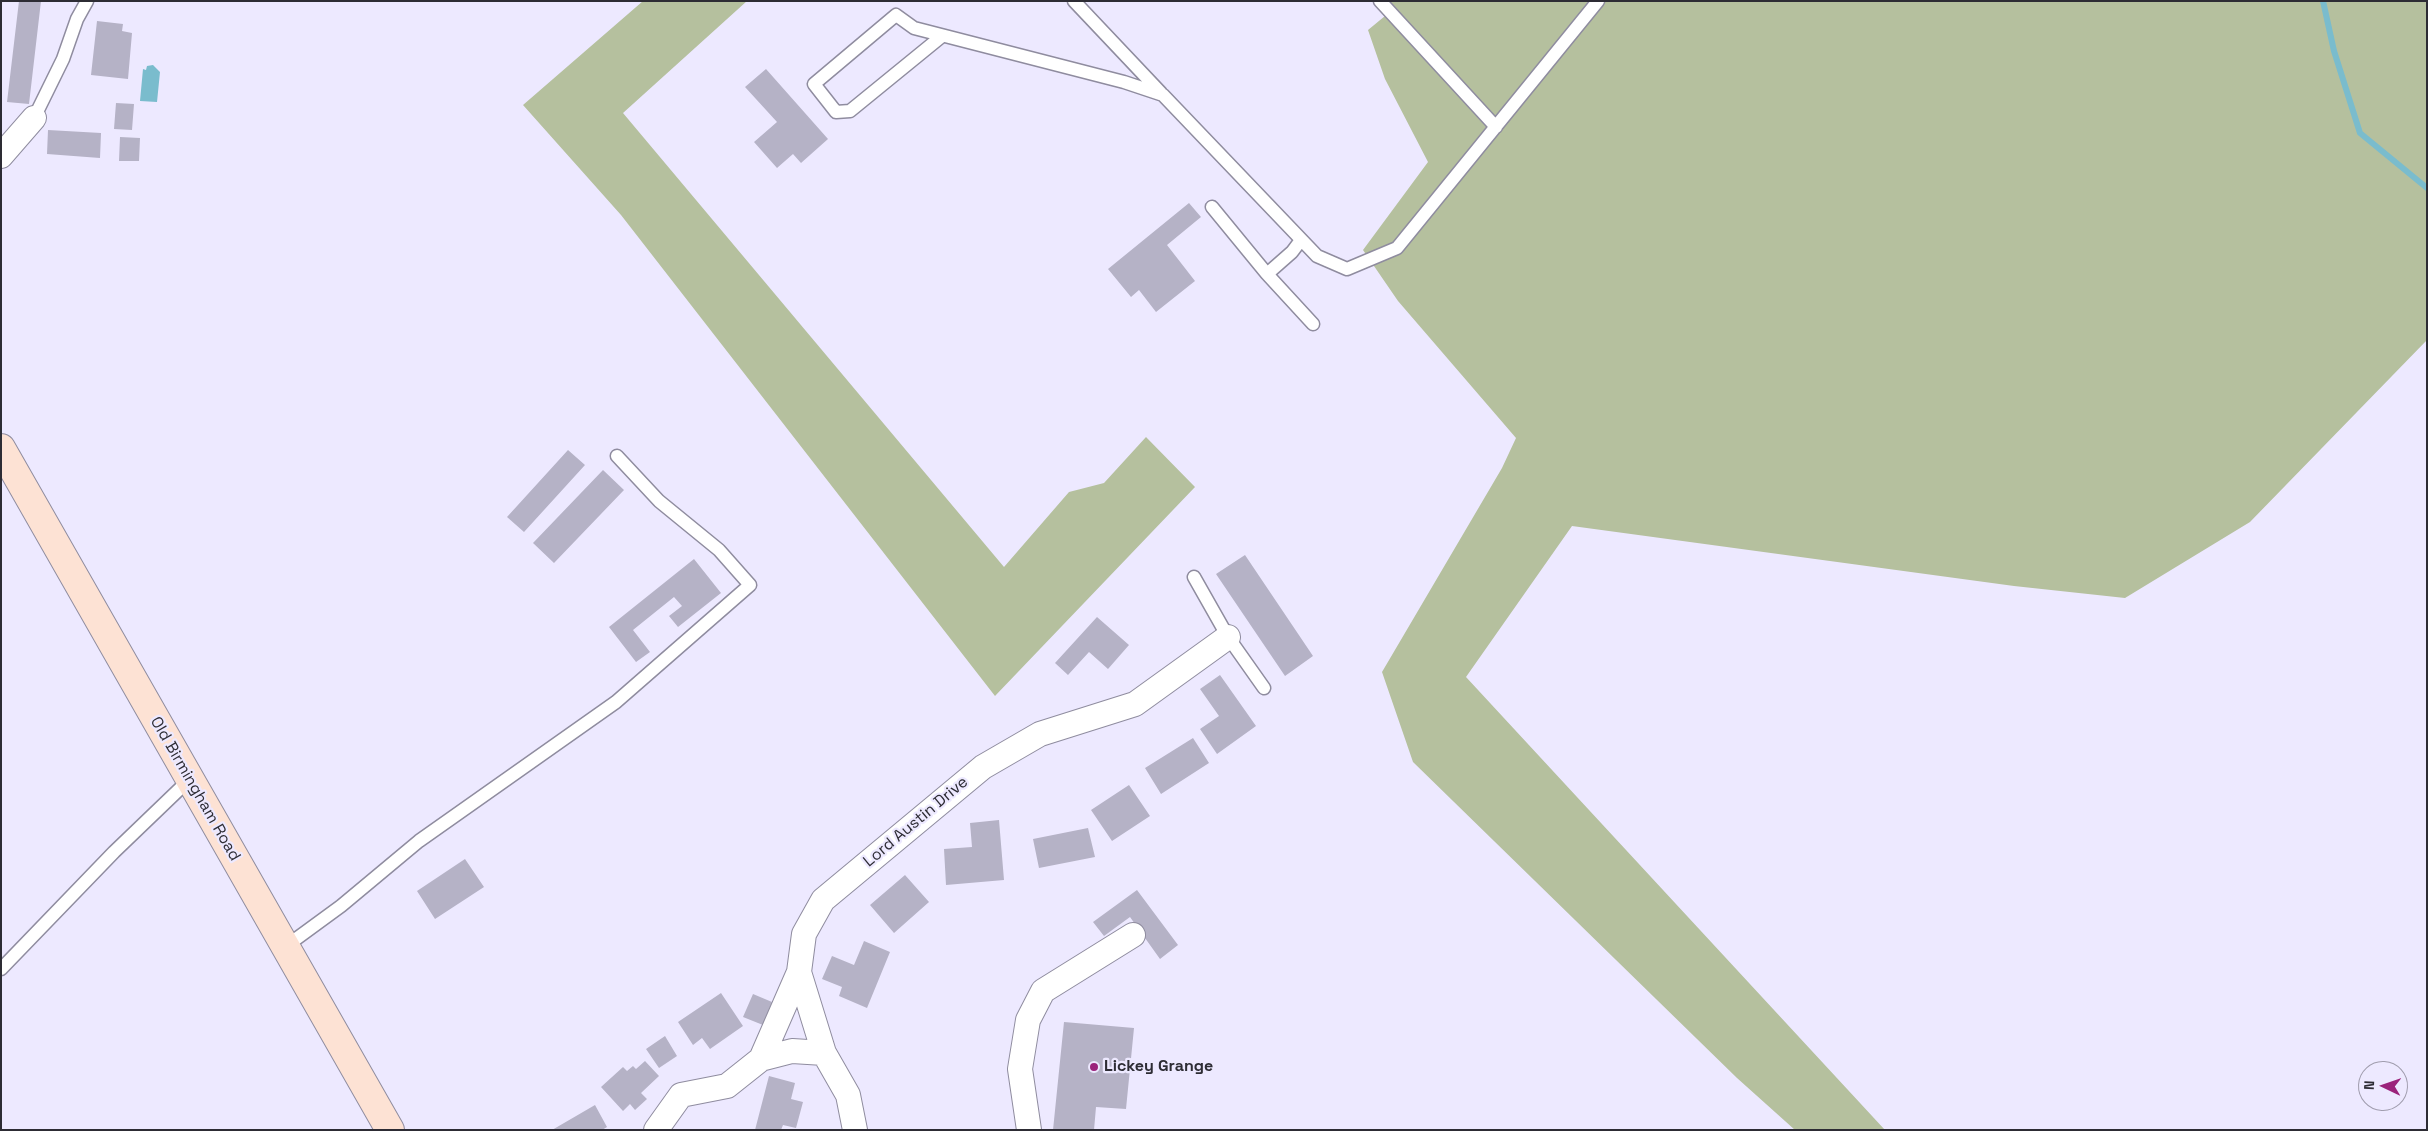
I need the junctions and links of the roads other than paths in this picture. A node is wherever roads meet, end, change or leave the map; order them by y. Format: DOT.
graph roads {
  1 [pos="87,1"];
  2 [pos="1074,1"];
  3 [pos="1380,1"];
  4 [pos="1598,1"];
  5 [pos="942,36"];
  6 [pos="1163,95"];
  7 [pos="34,118"];
  8 [pos="1496,127"];
  9 [pos="1,156"];
  10 [pos="1212,207"];
  11 [pos="1301,240"];
  12 [pos="1267,274"];
  13 [pos="1313,324"];
  14 [pos="1,448"];
  15 [pos="617,456"];
  16 [pos="1194,577"];
  17 [pos="1228,636"];
  18 [pos="1264,688"];
  19 [pos="190,779"];
  20 [pos="1132,935"];
  21 [pos="285,947"];
  22 [pos="1,969"];
  23 [pos="799,972"];
  24 [pos="824,1053"];
  25 [pos="761,1059"];
  26 [pos="390,1130"];
  27 [pos="656,1130"];
  28 [pos="855,1130"];
  29 [pos="1029,1130"];
  1 -- 7 [label="lane"];
  2 -- 6 [label="lane"];
  3 -- 8 [label="lane"];
  4 -- 8 [label="lane"];
  5 -- 5 [label="lane"];
  5 -- 6 [label="lane"];
  6 -- 11 [label="lane"];
  7 -- 9 [label="street"];
  8 -- 11 [label="lane"];
  10 -- 12 [label="lane"];
  11 -- 12 [label="lane"];
  12 -- 13 [label="lane"];
  14 -- 19 [label="main road, Old Birmingham Road"];
  15 -- 21 [label="lane"];
  16 -- 17 [label="lane"];
  17 -- 18 [label="lane"];
  17 -- 23 [label="street, Lord Austin Drive"];
  19 -- 21 [label="main road, Old Birmingham Road"];
  19 -- 22 [label="lane"];
  20 -- 29 [label="street"];
  21 -- 26 [label="main road, Old Birmingham Road"];
  23 -- 24 [label="street, Lord Austin Drive"];
  23 -- 25 [label="street"];
  24 -- 25 [label="street"];
  24 -- 28 [label="street, Lord Austin Drive"];
  25 -- 27 [label="street"];
}
